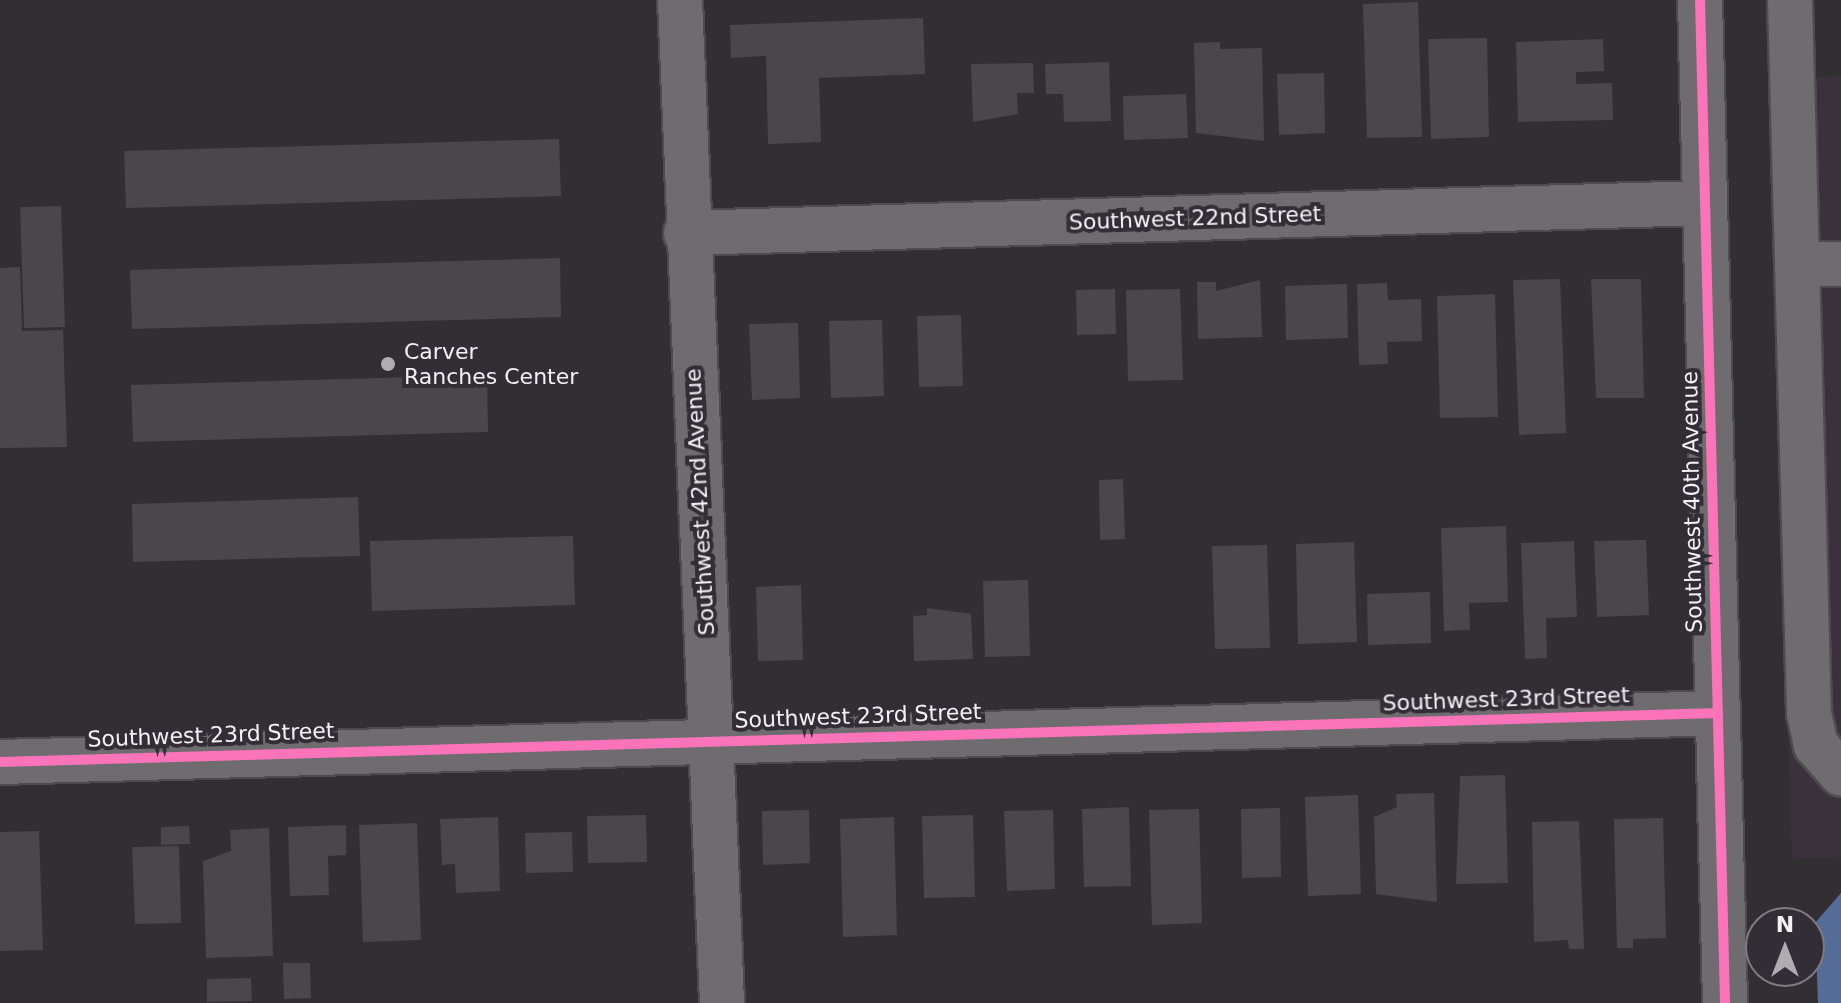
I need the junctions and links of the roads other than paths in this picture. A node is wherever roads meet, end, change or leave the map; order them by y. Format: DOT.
graph roads {
  1 [pos="680,0"];
  2 [pos="1700,0"];
  3 [pos="1790,0"];
  4 [pos="1705,203"];
  5 [pos="686,233"];
  6 [pos="1841,264"];
  7 [pos="1797,265"];
  8 [pos="1718,713"];
  9 [pos="711,740"];
  10 [pos="0,762"];
  11 [pos="1841,774"];
  12 [pos="722,1003"];
  13 [pos="1725,1003"];
  1 -- 5 [label="street, Southwest 42nd Avenue"];
  2 -- 4 [label="street, Southwest 40th Avenue"];
  3 -- 7 [label="street"];
  4 -- 5 [label="street, Southwest 22nd Street"];
  4 -- 8 [label="street, Southwest 40th Avenue"];
  5 -- 9 [label="street, Southwest 42nd Avenue"];
  6 -- 7 [label="street"];
  7 -- 11 [label="street"];
  8 -- 9 [label="street, Southwest 23rd Street"];
  8 -- 13 [label="street, Southwest 40th Avenue"];
  9 -- 10 [label="street, Southwest 23rd Street"];
  9 -- 12 [label="street, Southwest 42nd Avenue"];
}
